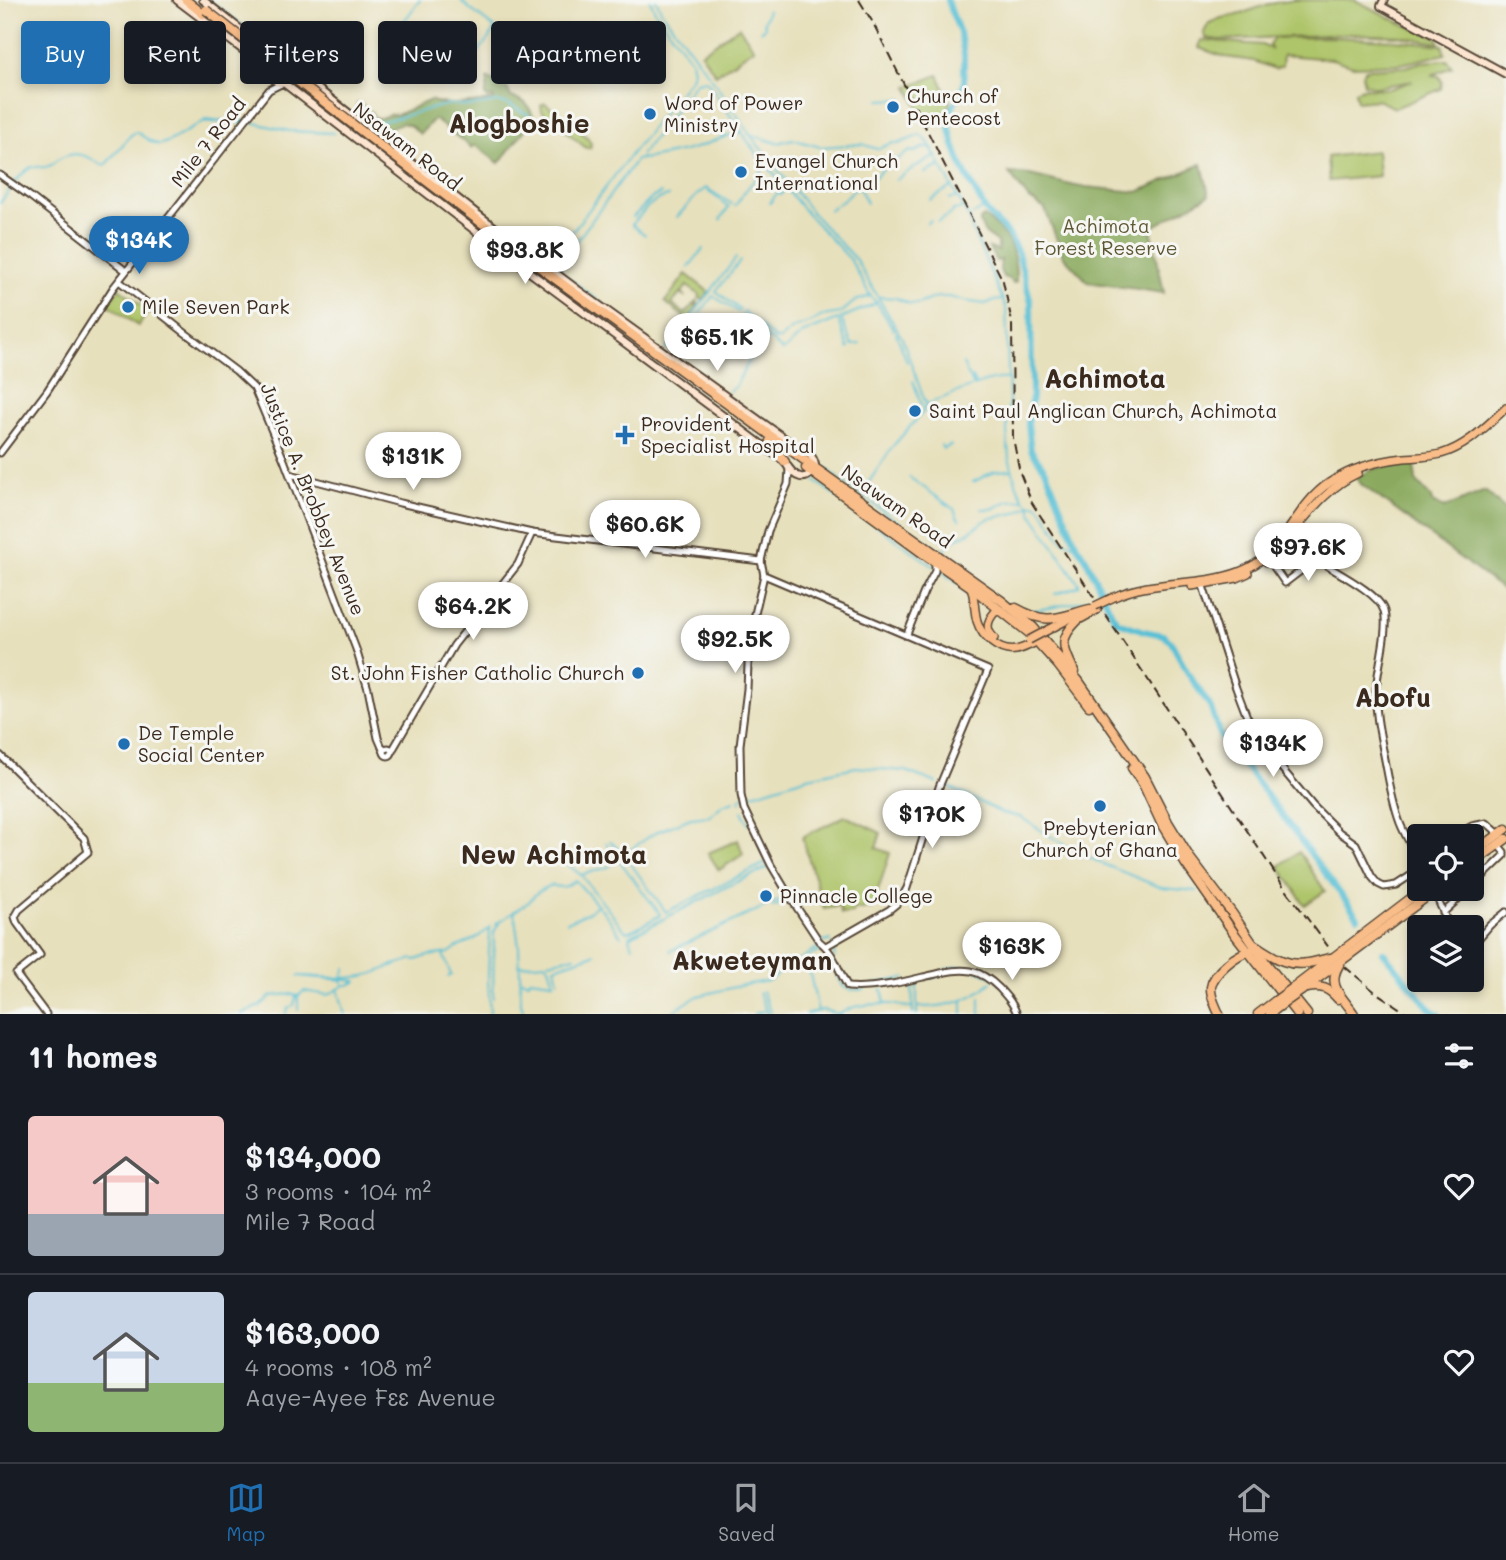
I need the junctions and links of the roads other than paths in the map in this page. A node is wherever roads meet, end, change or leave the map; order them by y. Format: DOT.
graph roads {
  1 [pos="177,0"];
  2 [pos="186,0"];
  3 [pos="194,0"];
  4 [pos="203,0"];
  5 [pos="1384,0"];
  6 [pos="205,12"];
  7 [pos="240,29"];
  8 [pos="240,49"];
  9 [pos="1506,74"];
  10 [pos="271,84"];
  11 [pos="283,84"];
  12 [pos="312,84"];
  13 [pos="269,90"];
  14 [pos="390,156"];
  15 [pos="0,175"];
  16 [pos="126,271"];
  17 [pos="119,281"];
  18 [pos="1506,408"];
  19 [pos="1506,414"];
  20 [pos="770,440"];
  21 [pos="0,453"];
  22 [pos="787,466"];
  23 [pos="809,471"];
  24 [pos="289,474"];
  25 [pos="788,484"];
  26 [pos="1294,509"];
  27 [pos="1298,517"];
  28 [pos="531,533"];
  29 [pos="1269,560"];
  30 [pos="761,561"];
  31 [pos="935,562"];
  32 [pos="945,569"];
  33 [pos="764,575"];
  34 [pos="933,575"];
  35 [pos="1202,583"];
  36 [pos="971,587"];
  37 [pos="1002,601"];
  38 [pos="1094,609"];
  39 [pos="1004,611"];
  40 [pos="1077,621"];
  41 [pos="1047,633"];
  42 [pos="907,634"];
  43 [pos="1030,642"];
  44 [pos="1078,680"];
  45 [pos="0,755"];
  46 [pos="1165,823"];
  47 [pos="1482,824"];
  48 [pos="1504,834"];
  49 [pos="1407,835"];
  50 [pos="1498,845"];
  51 [pos="1484,846"];
  52 [pos="1504,852"];
  53 [pos="1484,855"];
  54 [pos="1484,875"];
  55 [pos="1407,878"];
  56 [pos="1408,901"];
  57 [pos="1424,901"];
  58 [pos="1439,901"];
  59 [pos="1456,901"];
  60 [pos="1506,912"];
  61 [pos="1443,913"];
  62 [pos="1484,932"];
  63 [pos="1234,933"];
  64 [pos="826,946"];
  65 [pos="1252,950"];
  66 [pos="1233,959"];
  67 [pos="1338,959"];
  68 [pos="1301,988"];
  69 [pos="1277,1004"];
  70 [pos="46,1014"];
  71 [pos="1017,1014"];
  72 [pos="1219,1014"];
  73 [pos="1228,1014"];
  74 [pos="1258,1014"];
  75 [pos="1270,1014"];
  76 [pos="1297,1014"];
  77 [pos="1307,1014"];
  78 [pos="1351,1014"];
  1 -- 8 [label="main road"];
  2 -- 6 [label="highway, Nsawam Road"];
  3 -- 6 [label="highway, Nsawam Road"];
  4 -- 7 [label="main road"];
  5 -- 9 [label="main road"];
  6 -- 14 [label="highway, Nsawam Road, bridge"];
  10 -- 13 [label="street"];
  11 -- 13 [label="street"];
  11 -- 22 [label="main road"];
  12 -- 23 [label="main road"];
  13 -- 16 [label="street, Mile 7 Road"];
  14 -- 20 [label="highway, Nsawam Road"];
  14 -- 23 [label="highway, Nsawam Road"];
  15 -- 16 [label="street"];
  16 -- 17 [label="street, Mile 7 Road"];
  17 -- 21 [label="street, Mile 7 Road"];
  17 -- 24 [label="street, Justice A. Brobbey Avenue"];
  18 -- 27 [label="main road"];
  19 -- 29 [label="main road"];
  20 -- 22 [label="highway"];
  20 -- 23 [label="highway, Nsawam Road"];
  22 -- 23 [label="main road"];
  22 -- 25 [label="street"];
  23 -- 25 [label="street"];
  23 -- 31 [label="highway, Nsawam Road"];
  23 -- 37 [label="highway, Nsawam Road"];
  24 -- 28 [label="street"];
  24 -- 28 [label="street, Justice A. Brobbey Avenue"];
  25 -- 30 [label="street"];
  26 -- 27 [label="main road"];
  27 -- 35 [label="main road"];
  28 -- 30 [label="street"];
  29 -- 35 [label="main road"];
  29 -- 49 [label="street"];
  30 -- 33 [label="street"];
  31 -- 32 [label="highway, Nsawam Road"];
  31 -- 34 [label="street"];
  32 -- 34 [label="street"];
  32 -- 36 [label="highway, Nsawam Road"];
  33 -- 42 [label="street"];
  33 -- 64 [label="street"];
  34 -- 42 [label="street"];
  35 -- 38 [label="main road, bridge"];
  35 -- 55 [label="street"];
  36 -- 39 [label="highway, Nsawam Road"];
  36 -- 43 [label="main road"];
  37 -- 38 [label="highway"];
  37 -- 44 [label="highway, Nsawam Road"];
  38 -- 40 [label="main road"];
  38 -- 41 [label="main road"];
  39 -- 43 [label="main road"];
  39 -- 46 [label="highway, Nsawam Road"];
  40 -- 41 [label="main road"];
  40 -- 44 [label="highway"];
  41 -- 43 [label="main road, bridge"];
  42 -- 64 [label="street"];
  44 -- 46 [label="highway, Nsawam Road"];
  45 -- 70 [label="street"];
  46 -- 63 [label="highway, Nsawam Road"];
  46 -- 65 [label="highway, Nsawam Road"];
  47 -- 48 [label="street"];
  48 -- 50 [label="highway"];
  48 -- 51 [label="highway"];
  50 -- 52 [label="street"];
  50 -- 53 [label="highway"];
  52 -- 54 [label="street"];
  56 -- 67 [label="highway"];
  57 -- 67 [label="highway"];
  58 -- 61 [label="street"];
  59 -- 61 [label="street"];
  60 -- 62 [label="street"];
  63 -- 65 [label="highway, Nsawam Road"];
  63 -- 66 [label="highway"];
  64 -- 71 [label="street"];
  65 -- 66 [label="highway"];
  65 -- 67 [label="highway"];
  65 -- 73 [label="highway"];
  65 -- 76 [label="highway, Nsawam Road"];
  65 -- 77 [label="highway, Nsawam Road"];
  66 -- 72 [label="highway"];
  67 -- 68 [label="highway"];
  67 -- 78 [label="highway"];
  68 -- 69 [label="highway, bridge"];
  68 -- 78 [label="highway"];
  69 -- 74 [label="highway"];
  69 -- 75 [label="highway"];
}
